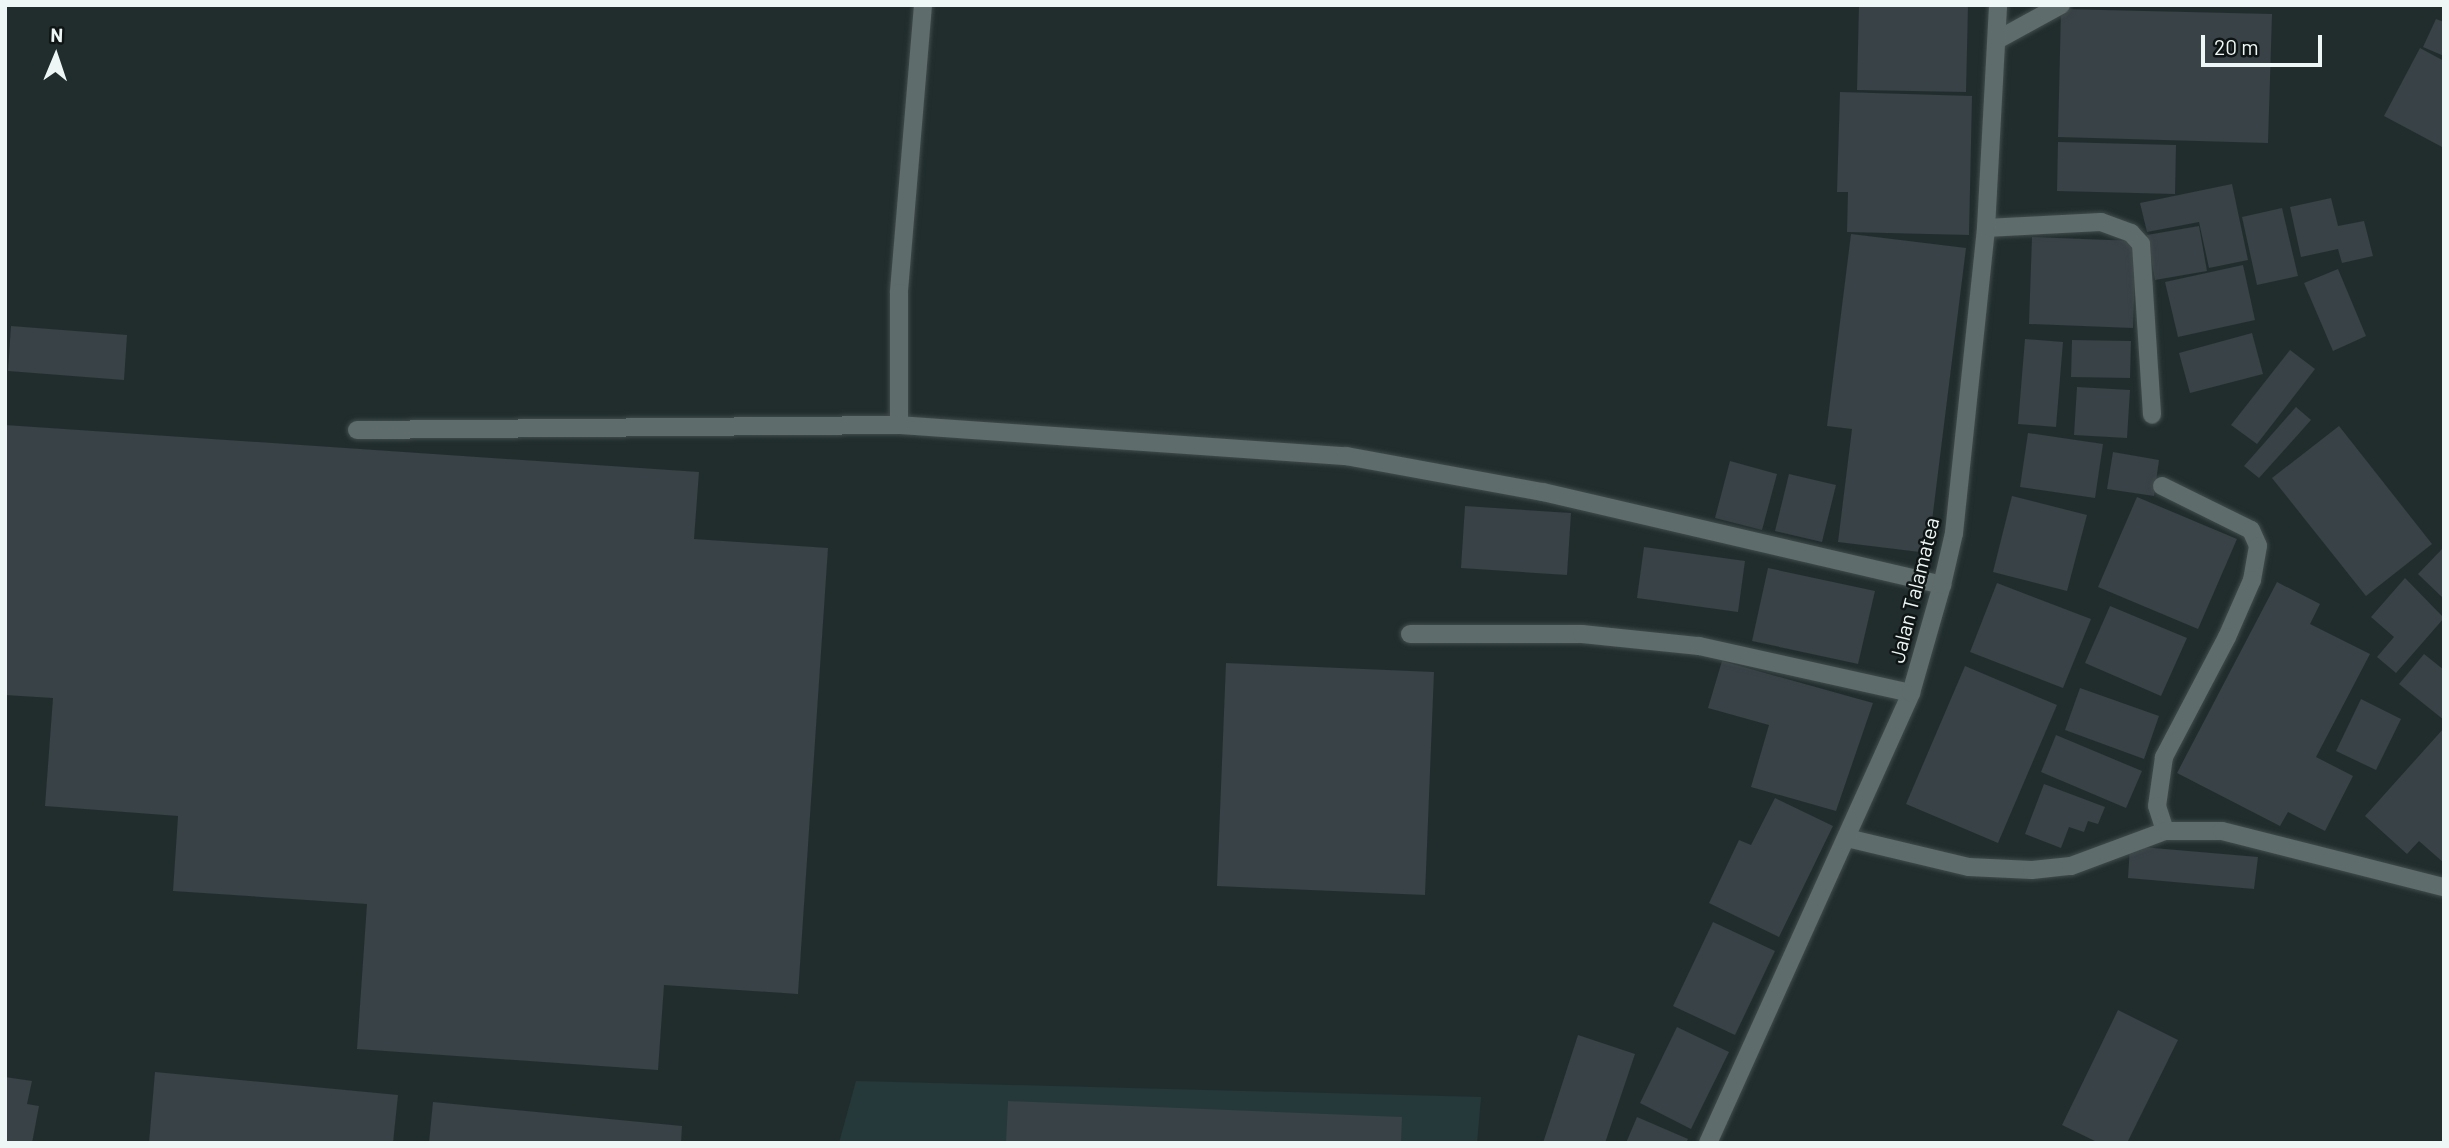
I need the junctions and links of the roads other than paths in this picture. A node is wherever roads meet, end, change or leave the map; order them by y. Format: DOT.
graph roads {
  1 [pos="923,5"];
  2 [pos="1998,5"];
  3 [pos="2061,5"];
  4 [pos="1997,40"];
  5 [pos="1986,228"];
  6 [pos="2152,415"];
  7 [pos="899,425"];
  8 [pos="357,430"];
  9 [pos="2162,486"];
  10 [pos="1942,585"];
  11 [pos="1410,634"];
  12 [pos="1911,693"];
  13 [pos="2165,831"];
  14 [pos="1847,838"];
  15 [pos="2444,887"];
  16 [pos="1708,1143"];
  1 -- 7 [label="street"];
  2 -- 4 [label="street, Jalan Talamatea"];
  3 -- 4 [label="street"];
  4 -- 5 [label="street, Jalan Talamatea"];
  5 -- 6 [label="street"];
  5 -- 10 [label="street, Jalan Talamatea"];
  7 -- 8 [label="street"];
  7 -- 10 [label="street"];
  9 -- 13 [label="street"];
  10 -- 12 [label="street, Jalan Talamatea"];
  11 -- 12 [label="street"];
  12 -- 14 [label="street, Jalan Talamatea"];
  13 -- 14 [label="street"];
  13 -- 15 [label="street"];
  14 -- 16 [label="street, Jalan Talamatea"];
}
